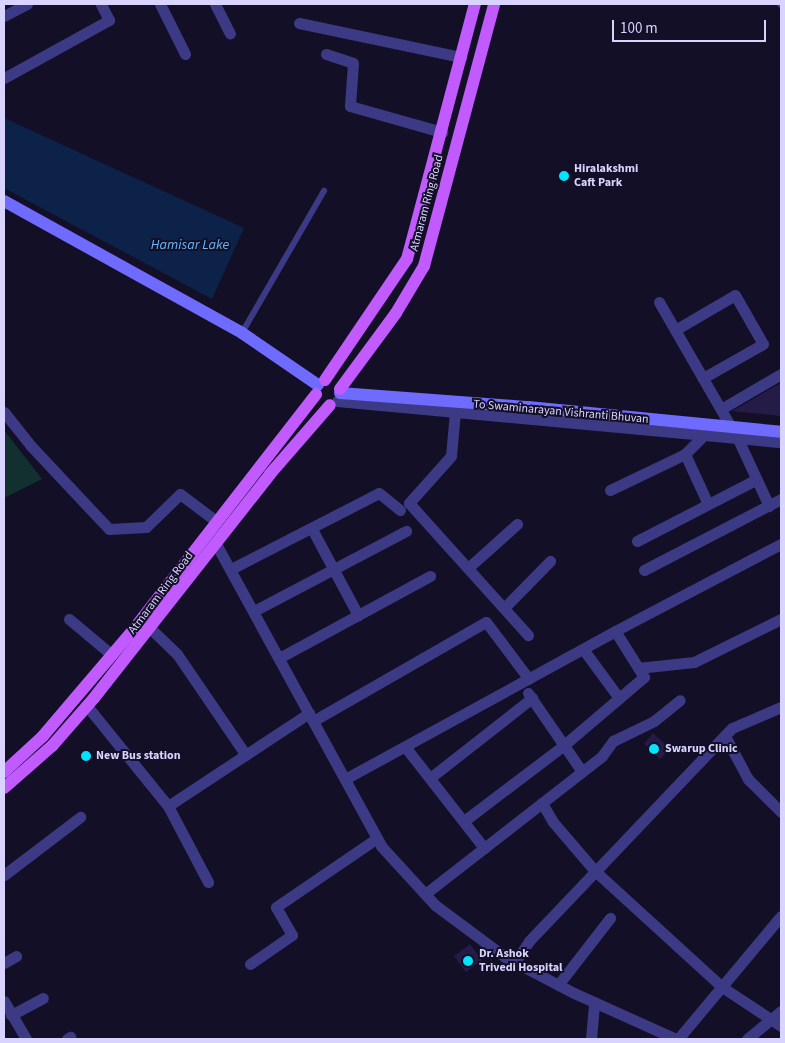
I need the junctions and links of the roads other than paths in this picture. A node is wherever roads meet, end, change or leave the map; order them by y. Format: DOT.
graph roads {
  1 [pos="27,4"];
  2 [pos="101,4"];
  3 [pos="160,4"];
  4 [pos="215,4"];
  5 [pos="475,4"];
  6 [pos="494,4"];
  7 [pos="4,16"];
  8 [pos="300,23"];
  9 [pos="230,33"];
  10 [pos="185,54"];
  11 [pos="326,54"];
  12 [pos="461,57"];
  13 [pos="4,78"];
  14 [pos="442,132"];
  15 [pos="324,191"];
  16 [pos="4,201"];
  17 [pos="659,302"];
  18 [pos="675,330"];
  19 [pos="242,333"];
  20 [pos="781,374"];
  21 [pos="703,378"];
  22 [pos="320,386"];
  23 [pos="337,397"];
  24 [pos="721,409"];
  25 [pos="4,412"];
  26 [pos="455,412"];
  27 [pos="734,432"];
  28 [pos="781,432"];
  29 [pos="704,435"];
  30 [pos="781,442"];
  31 [pos="686,454"];
  32 [pos="755,480"];
  33 [pos="610,490"];
  34 [pos="781,500"];
  35 [pos="708,504"];
  36 [pos="769,506"];
  37 [pos="400,510"];
  38 [pos="216,521"];
  39 [pos="517,524"];
  40 [pos="312,529"];
  41 [pos="406,531"];
  42 [pos="638,541"];
  43 [pos="216,544"];
  44 [pos="781,544"];
  45 [pos="550,561"];
  46 [pos="468,568"];
  47 [pos="231,569"];
  48 [pos="333,569"];
  49 [pos="644,570"];
  50 [pos="430,576"];
  51 [pos="504,608"];
  52 [pos="254,611"];
  53 [pos="358,615"];
  54 [pos="69,619"];
  55 [pos="781,619"];
  56 [pos="151,629"];
  57 [pos="615,631"];
  58 [pos="528,634"];
  59 [pos="584,649"];
  60 [pos="112,655"];
  61 [pos="279,658"];
  62 [pos="638,668"];
  63 [pos="525,681"];
  64 [pos="532,698"];
  65 [pos="619,698"];
  66 [pos="680,700"];
  67 [pos="87,706"];
  68 [pos="781,706"];
  69 [pos="311,717"];
  70 [pos="725,736"];
  71 [pos="564,745"];
  72 [pos="406,748"];
  73 [pos="246,755"];
  74 [pos="581,770"];
  75 [pos="4,772"];
  76 [pos="430,778"];
  77 [pos="345,779"];
  78 [pos="4,788"];
  79 [pos="542,803"];
  80 [pos="168,806"];
  81 [pos="781,812"];
  82 [pos="80,817"];
  83 [pos="464,821"];
  84 [pos="377,838"];
  85 [pos="484,848"];
  86 [pos="595,871"];
  87 [pos="4,875"];
  88 [pos="208,882"];
  89 [pos="425,894"];
  90 [pos="781,916"];
  91 [pos="610,918"];
  92 [pos="16,956"];
  93 [pos="514,962"];
  94 [pos="4,963"];
  95 [pos="250,964"];
  96 [pos="558,985"];
  97 [pos="722,987"];
  98 [pos="43,998"];
  99 [pos="4,1001"];
  100 [pos="594,1002"];
  101 [pos="781,1011"];
  102 [pos="11,1015"];
  103 [pos="771,1018"];
  104 [pos="781,1026"];
  105 [pos="649,1027"];
  106 [pos="22,1038"];
  107 [pos="591,1039"];
  108 [pos="650,1039"];
  109 [pos="677,1039"];
  110 [pos="747,1039"];
  1 -- 7 [label="street"];
  2 -- 13 [label="street"];
  3 -- 10 [label="street"];
  4 -- 9 [label="street"];
  5 -- 12 [label="main road, Atmaram Ring Road"];
  6 -- 23 [label="main road, Atmaram Ring Road"];
  8 -- 12 [label="street"];
  11 -- 14 [label="street"];
  12 -- 14 [label="main road, Atmaram Ring Road"];
  14 -- 22 [label="main road, Atmaram Ring Road"];
  15 -- 19 [label="lane"];
  16 -- 19 [label="main road"];
  17 -- 18 [label="street"];
  18 -- 21 [label="street"];
  18 -- 21 [label="street"];
  19 -- 22 [label="main road"];
  20 -- 24 [label="street"];
  21 -- 24 [label="street"];
  22 -- 23 [label="main road"];
  22 -- 23 [label="main road"];
  22 -- 38 [label="main road, Atmaram Ring Road"];
  23 -- 26 [label="street"];
  23 -- 27 [label="main road, To Swaminarayan Vishranti Bhuvan"];
  23 -- 43 [label="main road, Atmaram Ring Road"];
  24 -- 27 [label="street"];
  25 -- 38 [label="street"];
  26 -- 29 [label="street"];
  26 -- 46 [label="street"];
  27 -- 28 [label="main road, To Swaminarayan Vishranti Bhuvan"];
  27 -- 29 [label="street"];
  27 -- 30 [label="street"];
  27 -- 32 [label="street"];
  29 -- 31 [label="street"];
  31 -- 33 [label="street"];
  31 -- 35 [label="street"];
  32 -- 35 [label="street"];
  32 -- 36 [label="street"];
  34 -- 36 [label="street"];
  35 -- 42 [label="street"];
  36 -- 49 [label="street"];
  37 -- 40 [label="street"];
  38 -- 60 [label="main road, Atmaram Ring Road"];
  39 -- 46 [label="street"];
  40 -- 47 [label="street"];
  40 -- 48 [label="street"];
  41 -- 48 [label="street"];
  43 -- 47 [label="street"];
  43 -- 56 [label="main road, Atmaram Ring Road"];
  44 -- 57 [label="street"];
  45 -- 51 [label="street"];
  46 -- 51 [label="street"];
  47 -- 52 [label="street"];
  48 -- 52 [label="street"];
  48 -- 53 [label="street"];
  50 -- 53 [label="street"];
  51 -- 58 [label="street"];
  52 -- 61 [label="street"];
  53 -- 61 [label="street"];
  54 -- 60 [label="street"];
  55 -- 62 [label="street"];
  56 -- 67 [label="main road, Atmaram Ring Road"];
  56 -- 73 [label="street"];
  57 -- 59 [label="street"];
  57 -- 62 [label="street"];
  59 -- 63 [label="street"];
  59 -- 65 [label="street"];
  60 -- 75 [label="main road, Atmaram Ring Road"];
  61 -- 69 [label="street"];
  62 -- 65 [label="street"];
  63 -- 64 [label="street"];
  63 -- 69 [label="street"];
  63 -- 72 [label="street"];
  64 -- 71 [label="street"];
  64 -- 76 [label="street"];
  65 -- 71 [label="street"];
  66 -- 74 [label="street"];
  67 -- 78 [label="main road, Atmaram Ring Road"];
  67 -- 80 [label="street"];
  68 -- 70 [label="street"];
  69 -- 73 [label="street"];
  69 -- 77 [label="street"];
  70 -- 81 [label="street"];
  70 -- 86 [label="street"];
  71 -- 74 [label="street"];
  71 -- 83 [label="street"];
  72 -- 76 [label="street"];
  72 -- 77 [label="street"];
  73 -- 80 [label="street"];
  74 -- 79 [label="street"];
  76 -- 83 [label="street"];
  77 -- 84 [label="street"];
  79 -- 85 [label="street"];
  79 -- 86 [label="street"];
  80 -- 88 [label="street"];
  82 -- 87 [label="street"];
  83 -- 85 [label="street"];
  84 -- 89 [label="street"];
  84 -- 95 [label="street"];
  85 -- 89 [label="street"];
  86 -- 93 [label="street"];
  86 -- 97 [label="street"];
  89 -- 93 [label="street"];
  90 -- 97 [label="street"];
  91 -- 96 [label="street"];
  92 -- 94 [label="street"];
  93 -- 96 [label="street"];
  96 -- 100 [label="street"];
  97 -- 103 [label="street"];
  97 -- 109 [label="street"];
  98 -- 102 [label="street"];
  99 -- 102 [label="street"];
  100 -- 105 [label="street"];
  100 -- 107 [label="street"];
  101 -- 103 [label="street"];
  102 -- 106 [label="street"];
  103 -- 104 [label="street"];
  103 -- 110 [label="street"];
  105 -- 108 [label="street"];
  105 -- 109 [label="street"];
}
